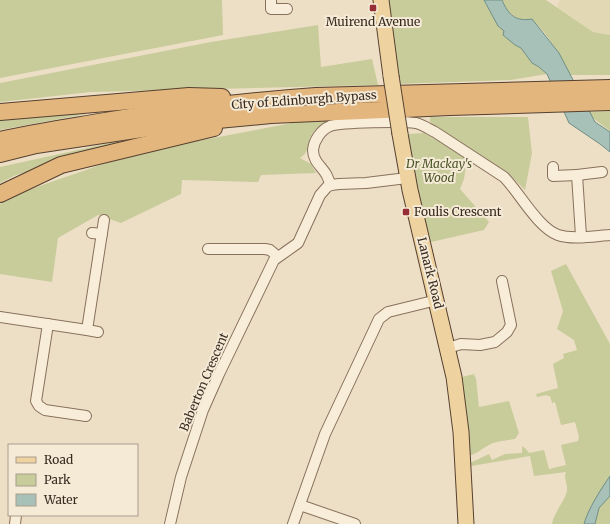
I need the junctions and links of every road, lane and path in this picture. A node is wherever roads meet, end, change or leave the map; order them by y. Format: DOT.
graph roads {
  1 [pos="271,0"];
  2 [pos="381,0"];
  3 [pos="287,9"];
  4 [pos="610,88"];
  5 [pos="449,100"];
  6 [pos="610,102"];
  7 [pos="270,107"];
  8 [pos="0,112"];
  9 [pos="0,140"];
  10 [pos="0,154"];
  11 [pos="553,166"];
  12 [pos="602,172"];
  13 [pos="577,175"];
  14 [pos="407,178"];
  15 [pos="331,185"];
  16 [pos="0,194"];
  17 [pos="104,220"];
  18 [pos="610,235"];
  19 [pos="581,236"];
  20 [pos="208,249"];
  21 [pos="277,256"];
  22 [pos="502,281"];
  23 [pos="437,300"];
  24 [pos="0,317"];
  25 [pos="48,324"];
  26 [pos="87,330"];
  27 [pos="98,332"];
  28 [pos="448,348"];
  29 [pos="86,416"];
  30 [pos="300,505"];
  31 [pos="170,524"];
  32 [pos="293,524"];
  33 [pos="355,524"];
  34 [pos="466,524"];
  1 -- 3 [label="street"];
  2 -- 14 [label="main road, Lanark Road, bridge"];
  4 -- 5 [label="highway, City of Edinburgh Bypass"];
  5 -- 6 [label="highway, City of Edinburgh Bypass"];
  5 -- 7 [label="highway, City of Edinburgh Bypass"];
  7 -- 8 [label="highway"];
  7 -- 9 [label="highway, City of Edinburgh Bypass"];
  7 -- 10 [label="highway, City of Edinburgh Bypass"];
  7 -- 16 [label="highway"];
  11 -- 13 [label="street"];
  12 -- 13 [label="street"];
  13 -- 19 [label="street"];
  14 -- 15 [label="street"];
  14 -- 23 [label="main road, Lanark Road"];
  15 -- 19 [label="street"];
  15 -- 21 [label="street, Baberton Crescent"];
  17 -- 26 [label="street"];
  18 -- 19 [label="street"];
  20 -- 21 [label="street"];
  21 -- 31 [label="street, Baberton Crescent"];
  22 -- 28 [label="street"];
  23 -- 28 [label="main road, Lanark Road"];
  23 -- 30 [label="street"];
  24 -- 25 [label="street"];
  25 -- 26 [label="street"];
  25 -- 29 [label="street"];
  26 -- 27 [label="street"];
  28 -- 34 [label="main road, Lanark Road"];
  30 -- 32 [label="street"];
  30 -- 33 [label="street"];
}
